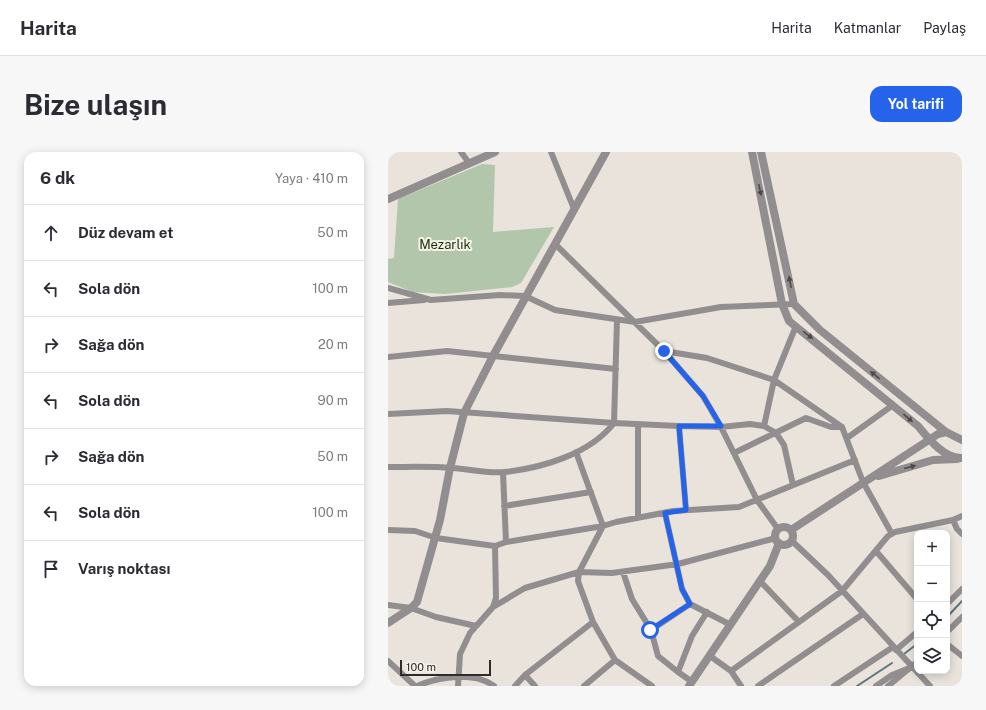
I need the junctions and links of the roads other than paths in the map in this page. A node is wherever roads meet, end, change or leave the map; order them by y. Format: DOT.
graph roads {
  1 [pos="461,152"];
  2 [pos="495,152"];
  3 [pos="551,152"];
  4 [pos="606,152"];
  5 [pos="752,152"];
  6 [pos="761,152"];
  7 [pos="469,164"];
  8 [pos="388,199"];
  9 [pos="574,208"];
  10 [pos="555,244"];
  11 [pos="388,288"];
  12 [pos="526,296"];
  13 [pos="431,300"];
  14 [pos="388,303"];
  15 [pos="782,304"];
  16 [pos="794,304"];
  17 [pos="618,320"];
  18 [pos="635,322"];
  19 [pos="796,326"];
  20 [pos="664,351"];
  21 [pos="493,356"];
  22 [pos="388,357"];
  23 [pos="616,369"];
  24 [pos="774,380"];
  25 [pos="893,405"];
  26 [pos="464,413"];
  27 [pos="388,414"];
  28 [pos="614,423"];
  29 [pos="638,424"];
  30 [pos="679,426"];
  31 [pos="721,426"];
  32 [pos="764,426"];
  33 [pos="842,427"];
  34 [pos="946,432"];
  35 [pos="776,433"];
  36 [pos="847,438"];
  37 [pos="962,440"];
  38 [pos="930,441"];
  39 [pos="576,452"];
  40 [pos="734,453"];
  41 [pos="961,458"];
  42 [pos="855,460"];
  43 [pos="388,467"];
  44 [pos="450,468"];
  45 [pos="503,473"];
  46 [pos="872,478"];
  47 [pos="863,482"];
  48 [pos="793,485"];
  49 [pos="591,492"];
  50 [pos="757,500"];
  51 [pos="504,506"];
  52 [pos="686,510"];
  53 [pos="665,513"];
  54 [pos="962,516"];
  55 [pos="638,518"];
  56 [pos="954,520"];
  57 [pos="603,526"];
  58 [pos="778,529"];
  59 [pos="388,530"];
  60 [pos="791,530"];
  61 [pos="892,534"];
  62 [pos="962,534"];
  63 [pos="436,538"];
  64 [pos="777,541"];
  65 [pos="792,541"];
  66 [pos="506,542"];
  67 [pos="495,546"];
  68 [pos="876,551"];
  69 [pos="678,564"];
  70 [pos="579,572"];
  71 [pos="623,572"];
  72 [pos="760,581"];
  73 [pos="962,589"];
  74 [pos="842,591"];
  75 [pos="914,595"];
  76 [pos="949,602"];
  77 [pos="388,604"];
  78 [pos="690,604"];
  79 [pos="493,607"];
  80 [pos="411,608"];
  81 [pos="707,612"];
  82 [pos="863,614"];
  83 [pos="962,617"];
  84 [pos="593,622"];
  85 [pos="799,622"];
  86 [pos="388,623"];
  87 [pos="731,625"];
  88 [pos="476,626"];
  89 [pos="950,629"];
  90 [pos="650,630"];
  91 [pos="914,634"];
  92 [pos="950,646"];
  93 [pos="894,648"];
  94 [pos="710,656"];
  95 [pos="962,656"];
  96 [pos="615,660"];
  97 [pos="388,661"];
  98 [pos="912,667"];
  99 [pos="730,671"];
  100 [pos="678,672"];
  101 [pos="458,676"];
  102 [pos="525,676"];
  103 [pos="643,681"];
  104 [pos="690,684"];
  105 [pos="416,686"];
  106 [pos="458,686"];
  107 [pos="494,686"];
  108 [pos="515,686"];
  109 [pos="535,686"];
  110 [pos="584,686"];
  111 [pos="637,686"];
  112 [pos="652,686"];
  113 [pos="741,686"];
  114 [pos="758,686"];
  115 [pos="834,686"];
  116 [pos="876,686"];
  117 [pos="888,686"];
  118 [pos="930,686"];
  1 -- 7 [label="street"];
  2 -- 7 [label="street"];
  3 -- 9 [label="street"];
  4 -- 9 [label="street"];
  5 -- 15 [label="street, one-way"];
  16 -- 6 [label="street, one-way"];
  7 -- 8 [label="street"];
  9 -- 10 [label="street"];
  10 -- 12 [label="street"];
  10 -- 18 [label="street"];
  11 -- 13 [label="street"];
  12 -- 13 [label="street"];
  12 -- 17 [label="street"];
  12 -- 21 [label="street"];
  13 -- 14 [label="street"];
  15 -- 16 [label="street"];
  15 -- 18 [label="street"];
  15 -- 19 [label="street"];
  34 -- 16 [label="street, one-way"];
  17 -- 18 [label="street"];
  17 -- 23 [label="street"];
  18 -- 20 [label="street"];
  19 -- 24 [label="street"];
  19 -- 25 [label="street, one-way"];
  20 -- 24 [label="street"];
  20 -- 31 [label="street"];
  21 -- 22 [label="street"];
  21 -- 23 [label="street"];
  21 -- 26 [label="street"];
  23 -- 28 [label="street"];
  24 -- 32 [label="street"];
  24 -- 33 [label="street"];
  25 -- 36 [label="street"];
  25 -- 38 [label="street, one-way"];
  26 -- 27 [label="street"];
  26 -- 28 [label="street"];
  26 -- 44 [label="street"];
  28 -- 29 [label="street"];
  28 -- 39 [label="street"];
  29 -- 30 [label="street"];
  29 -- 55 [label="street"];
  30 -- 31 [label="street"];
  30 -- 52 [label="street"];
  31 -- 32 [label="street"];
  31 -- 40 [label="street"];
  32 -- 35 [label="street"];
  33 -- 35 [label="street"];
  33 -- 36 [label="street"];
  34 -- 37 [label="street"];
  34 -- 38 [label="street"];
  35 -- 40 [label="street"];
  35 -- 48 [label="street"];
  36 -- 42 [label="street"];
  38 -- 41 [label="street"];
  38 -- 46 [label="street"];
  39 -- 45 [label="street"];
  39 -- 49 [label="street"];
  40 -- 50 [label="street"];
  46 -- 41 [label="street, one-way"];
  42 -- 47 [label="street"];
  42 -- 48 [label="street"];
  43 -- 44 [label="street"];
  44 -- 45 [label="street"];
  44 -- 63 [label="street"];
  45 -- 51 [label="street"];
  46 -- 47 [label="street"];
  47 -- 60 [label="street"];
  47 -- 61 [label="street"];
  48 -- 50 [label="street"];
  49 -- 51 [label="street"];
  49 -- 57 [label="street"];
  50 -- 52 [label="street"];
  50 -- 58 [label="street"];
  51 -- 66 [label="street"];
  52 -- 53 [label="street"];
  53 -- 55 [label="street"];
  53 -- 69 [label="street"];
  54 -- 56 [label="street"];
  55 -- 57 [label="street"];
  56 -- 61 [label="street"];
  56 -- 62 [label="street"];
  57 -- 66 [label="street"];
  57 -- 70 [label="street"];
  58 -- 60 [label="street"];
  58 -- 64 [label="street"];
  59 -- 63 [label="street"];
  60 -- 65 [label="street"];
  61 -- 68 [label="street"];
  63 -- 67 [label="street"];
  63 -- 80 [label="street"];
  64 -- 65 [label="street"];
  64 -- 69 [label="street"];
  64 -- 72 [label="street"];
  65 -- 74 [label="street"];
  66 -- 67 [label="street"];
  67 -- 79 [label="street"];
  68 -- 74 [label="street"];
  68 -- 75 [label="street"];
  69 -- 71 [label="street"];
  69 -- 78 [label="street"];
  70 -- 71 [label="street"];
  70 -- 79 [label="street"];
  70 -- 84 [label="street"];
  71 -- 90 [label="street"];
  72 -- 85 [label="street"];
  72 -- 87 [label="street"];
  73 -- 76 [label="street"];
  74 -- 82 [label="street"];
  74 -- 85 [label="street"];
  77 -- 80 [label="street"];
  78 -- 81 [label="street"];
  78 -- 90 [label="street"];
  79 -- 88 [label="street"];
  80 -- 86 [label="street"];
  80 -- 88 [label="street"];
  81 -- 87 [label="street"];
  81 -- 100 [label="street"];
  82 -- 93 [label="street"];
  82 -- 114 [label="street"];
  83 -- 89 [label="street"];
  84 -- 96 [label="street"];
  84 -- 102 [label="street"];
  85 -- 99 [label="street"];
  87 -- 94 [label="street"];
  88 -- 101 [label="street"];
  90 -- 100 [label="street"];
  91 -- 93 [label="street"];
  92 -- 95 [label="street"];
  93 -- 98 [label="street"];
  93 -- 115 [label="street"];
  94 -- 99 [label="street"];
  94 -- 104 [label="street"];
  96 -- 103 [label="street"];
  96 -- 110 [label="street"];
  97 -- 105 [label="street"];
  98 -- 116 [label="street"];
  98 -- 117 [label="street"];
  98 -- 118 [label="street"];
  99 -- 113 [label="street"];
  100 -- 104 [label="street"];
  101 -- 105 [label="street"];
  101 -- 106 [label="street"];
  101 -- 107 [label="street"];
  102 -- 108 [label="street"];
  102 -- 109 [label="street"];
  103 -- 111 [label="street"];
  103 -- 112 [label="street"];
}
